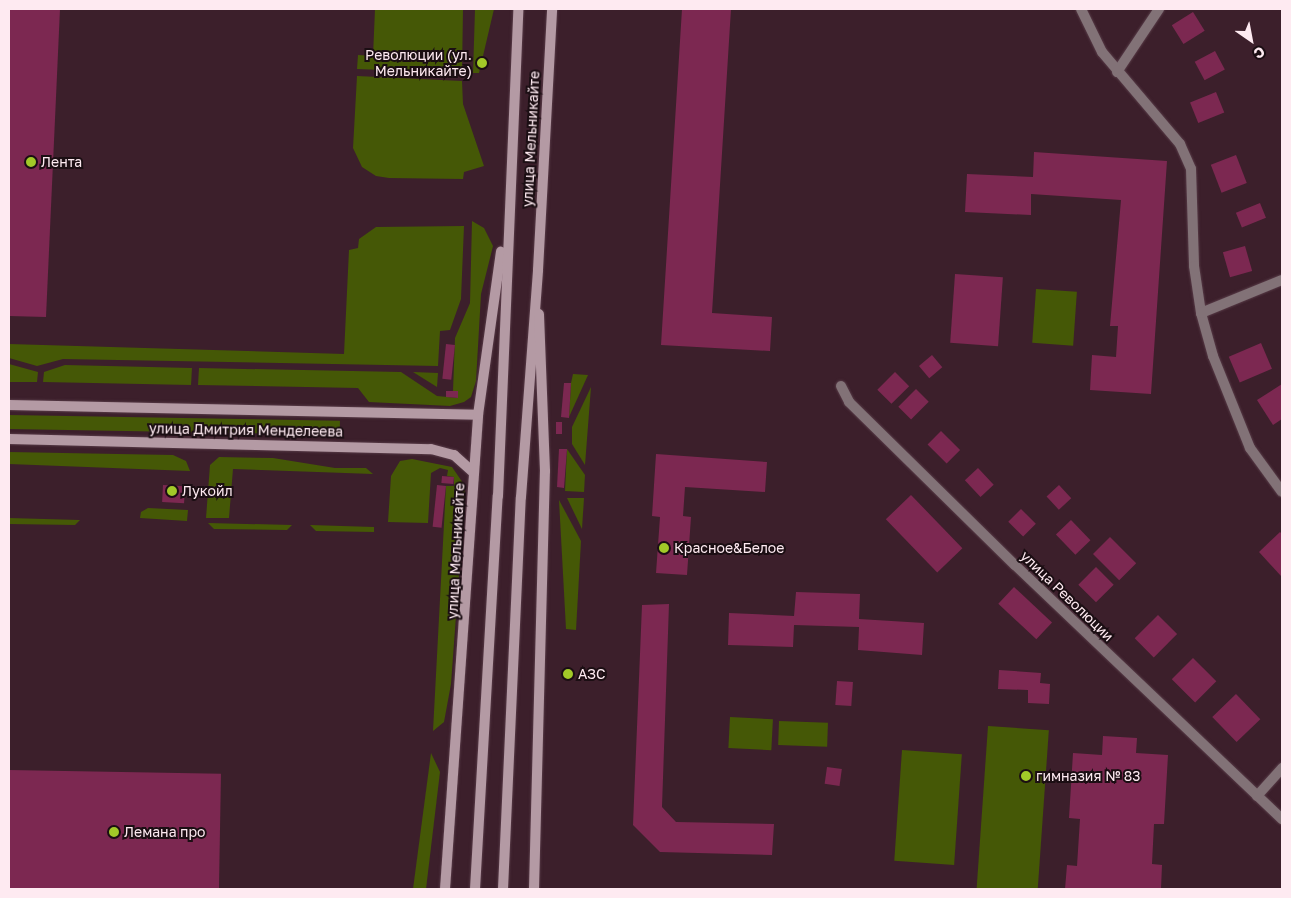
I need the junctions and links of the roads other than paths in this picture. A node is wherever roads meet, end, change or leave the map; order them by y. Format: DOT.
graph roads {
  1 [pos="518,9"];
  2 [pos="552,9"];
  3 [pos="1081,9"];
  4 [pos="1159,9"];
  5 [pos="1117,72"];
  6 [pos="507,216"];
  7 [pos="538,270"];
  8 [pos="1282,280"];
  9 [pos="1202,313"];
  10 [pos="841,386"];
  11 [pos="9,404"];
  12 [pos="478,415"];
  13 [pos="9,439"];
  14 [pos="474,473"];
  15 [pos="1282,492"];
  16 [pos="1282,768"];
  17 [pos="1257,796"];
  18 [pos="1282,819"];
  19 [pos="445,889"];
  20 [pos="475,889"];
  21 [pos="503,889"];
  22 [pos="534,889"];
  1 -- 6 [label="main road, улица Мельникайте"];
  2 -- 7 [label="main road, улица Мельникайте"];
  3 -- 5 [label="street"];
  4 -- 5 [label="street"];
  5 -- 9 [label="street"];
  6 -- 12 [label="main road, улица Мельникайте"];
  6 -- 20 [label="main road, улица Мельникайте"];
  7 -- 21 [label="main road, улица Мельникайте"];
  7 -- 22 [label="main road, улица Мельникайте"];
  8 -- 9 [label="street"];
  9 -- 15 [label="street"];
  10 -- 17 [label="street, улица Революции"];
  11 -- 12 [label="main road, улица Дмитрия Менделеева"];
  12 -- 14 [label="main road, улица Мельникайте"];
  13 -- 14 [label="main road, улица Дмитрия Менделеева"];
  14 -- 19 [label="main road, улица Мельникайте"];
  16 -- 17 [label="street"];
  17 -- 18 [label="street, улица Революции"];
}
